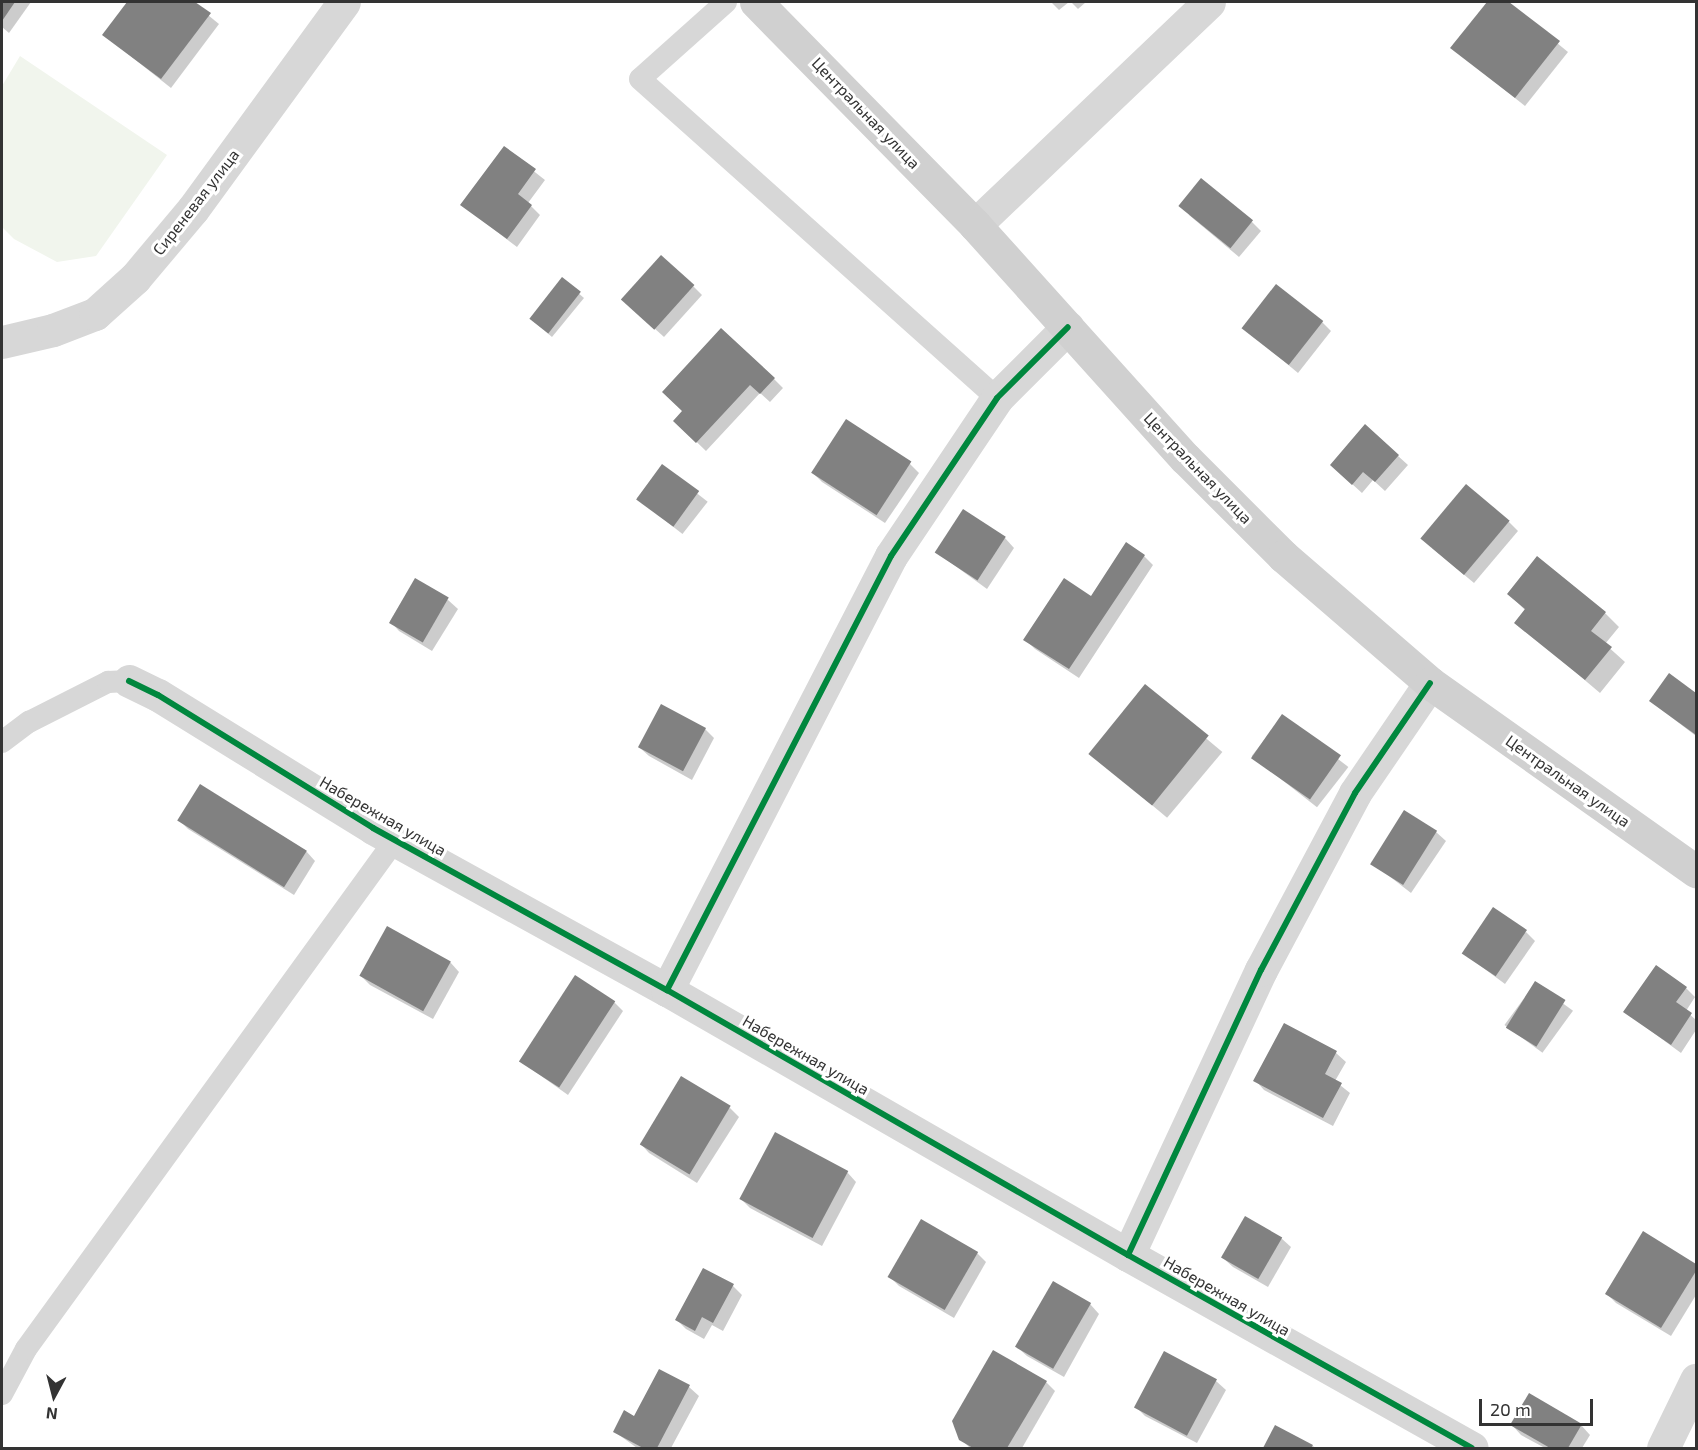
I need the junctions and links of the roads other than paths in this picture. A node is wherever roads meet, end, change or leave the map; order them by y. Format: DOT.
graph roads {
  1 [pos="344,2"];
  2 [pos="726,2"];
  3 [pos="756,2"];
  4 [pos="1209,2"];
  5 [pos="975,225"];
  6 [pos="1068,327"];
  7 [pos="2,342"];
  8 [pos="997,398"];
  9 [pos="129,681"];
  10 [pos="1430,683"];
  11 [pos="2,742"];
  12 [pos="395,840"];
  13 [pos="1696,871"];
  14 [pos="667,990"];
  15 [pos="1128,1256"];
  16 [pos="1696,1380"];
  17 [pos="2,1395"];
  18 [pos="1472,1449"];
  19 [pos="1663,1449"];
  1 -- 7 [label="street, Сиреневая улица"];
  2 -- 8 [label="lane"];
  3 -- 5 [label="main road, Центральная улица"];
  4 -- 5 [label="street"];
  5 -- 6 [label="main road, Центральная улица"];
  6 -- 8 [label="street"];
  6 -- 10 [label="main road, Центральная улица"];
  8 -- 14 [label="street"];
  9 -- 11 [label="lane"];
  9 -- 12 [label="street, Набережная улица"];
  10 -- 13 [label="main road, Центральная улица"];
  10 -- 15 [label="street"];
  12 -- 14 [label="street, Набережная улица"];
  12 -- 17 [label="lane"];
  14 -- 15 [label="street, Набережная улица"];
  15 -- 18 [label="street, Набережная улица"];
  16 -- 19 [label="street"];
}
